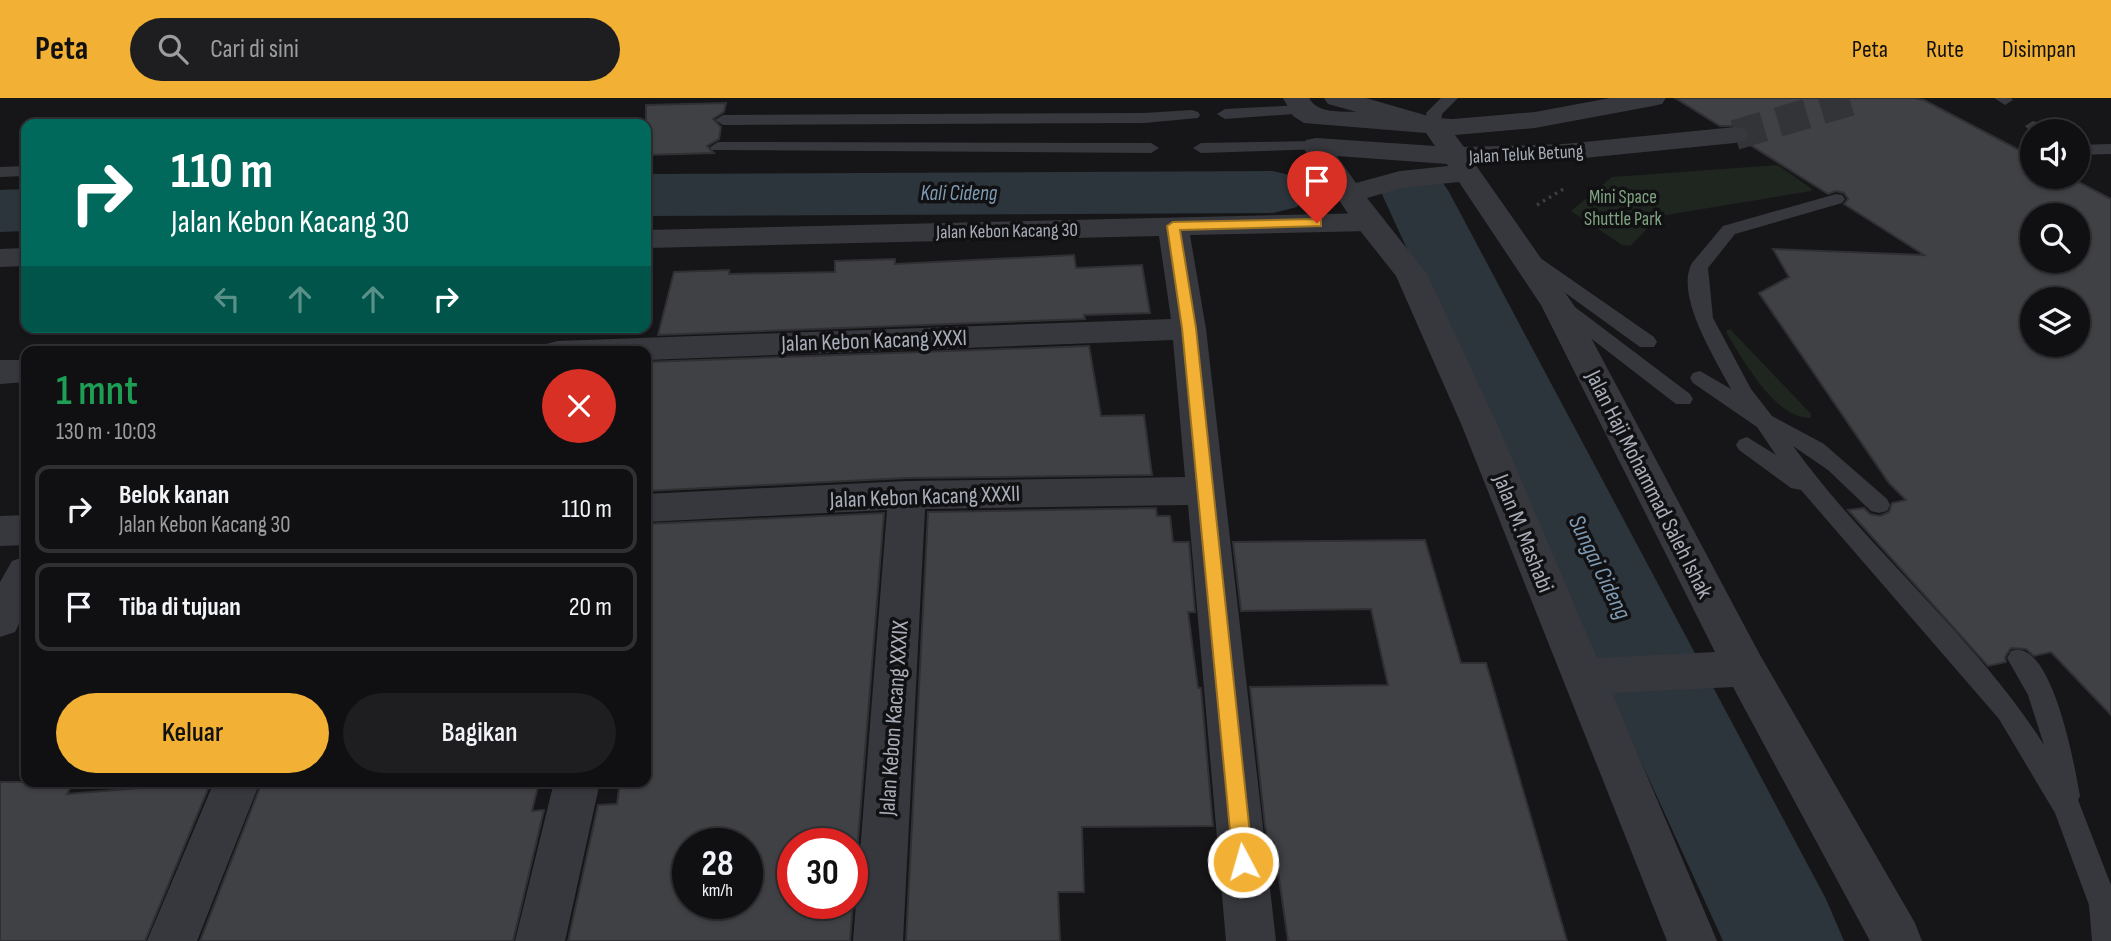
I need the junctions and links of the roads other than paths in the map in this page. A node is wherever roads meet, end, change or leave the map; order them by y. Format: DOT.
graph roads {
  1 [pos="1167,98"];
  2 [pos="1337,98"];
  3 [pos="1450,98"];
  4 [pos="1653,98"];
  5 [pos="1299,104"];
  6 [pos="1225,114"];
  7 [pos="1192,116"];
  8 [pos="1144,118"];
  9 [pos="723,120"];
  10 [pos="1435,126"];
  11 [pos="1734,135"];
  12 [pos="718,147"];
  13 [pos="1210,147"];
  14 [pos="1152,148"];
  15 [pos="2111,149"];
  16 [pos="2090,150"];
  17 [pos="1323,155"];
  18 [pos="1462,164"];
  19 [pos="21,170"];
  20 [pos="0,172"];
  21 [pos="1836,199"];
  22 [pos="1359,208"];
  23 [pos="1173,226"];
  24 [pos="651,239"];
  25 [pos="1522,253"];
  26 [pos="21,257"];
  27 [pos="0,258"];
  28 [pos="1557,304"];
  29 [pos="1189,328"];
  30 [pos="1647,342"];
  31 [pos="651,348"];
  32 [pos="21,371"];
  33 [pos="0,372"];
  34 [pos="1700,377"];
  35 [pos="1684,400"];
  36 [pos="1763,421"];
  37 [pos="1747,445"];
  38 [pos="1205,491"];
  39 [pos="1815,493"];
  40 [pos="907,495"];
  41 [pos="1879,505"];
  42 [pos="651,508"];
  43 [pos="21,530"];
  44 [pos="0,531"];
  45 [pos="21,581"];
  46 [pos="0,620"];
  47 [pos="2020,659"];
  48 [pos="1724,669"];
  49 [pos="1601,677"];
  50 [pos="235,787"];
  51 [pos="576,787"];
  52 [pos="2067,807"];
  53 [pos="2108,907"];
  54 [pos="172,941"];
  55 [pos="540,941"];
  56 [pos="878,941"];
  57 [pos="1251,941"];
  58 [pos="1692,941"];
  59 [pos="1897,941"];
  60 [pos="2107,941"];
  1 -- 8 [label="lane"];
  2 -- 10 [label="street"];
  3 -- 10 [label="lane"];
  4 -- 10 [label="street, Jalan Teluk Betung"];
  5 -- 6 [label="lane"];
  5 -- 10 [label="street, Jalan Teluk Betung"];
  7 -- 8 [label="lane"];
  8 -- 9 [label="lane"];
  10 -- 18 [label="street, Jalan Haji Mohammad Saleh Ishak"];
  11 -- 18 [label="street, Jalan Teluk Betung"];
  12 -- 14 [label="lane"];
  13 -- 17 [label="lane"];
  15 -- 16 [label="lane"];
  17 -- 18 [label="street, Jalan Teluk Betung"];
  17 -- 22 [label="street, Jalan M. Mashabi"];
  18 -- 22 [label="street, Jalan Kebon Kacang 30"];
  18 -- 25 [label="street, Jalan Haji Mohammad Saleh Ishak"];
  19 -- 20 [label="lane"];
  21 -- 36 [label="lane"];
  22 -- 23 [label="street, Jalan Kebon Kacang 30"];
  22 -- 49 [label="street, Jalan M. Mashabi"];
  23 -- 24 [label="street, Jalan Kebon Kacang 30"];
  23 -- 29 [label="street"];
  25 -- 28 [label="street, Jalan Haji Mohammad Saleh Ishak"];
  25 -- 30 [label="lane"];
  26 -- 27 [label="street"];
  28 -- 35 [label="lane"];
  28 -- 48 [label="street, Jalan Haji Mohammad Saleh Ishak"];
  29 -- 31 [label="street, Jalan Kebon Kacang XXXI"];
  29 -- 38 [label="street"];
  32 -- 33 [label="street"];
  34 -- 36 [label="lane"];
  36 -- 39 [label="lane"];
  36 -- 41 [label="lane"];
  37 -- 39 [label="lane"];
  38 -- 40 [label="street, Jalan Kebon Kacang XXXII"];
  38 -- 57 [label="street"];
  39 -- 52 [label="lane"];
  40 -- 42 [label="street, Jalan Kebon Kacang XXXII"];
  40 -- 56 [label="street, Jalan Kebon Kacang XXXIX"];
  43 -- 44 [label="street"];
  45 -- 46 [label="street"];
  47 -- 52 [label="lane"];
  48 -- 49 [label="street"];
  48 -- 59 [label="street, Jalan Haji Mohammad Saleh Ishak"];
  49 -- 58 [label="street, Jalan M. Mashabi"];
  50 -- 54 [label="street"];
  51 -- 55 [label="street"];
  52 -- 53 [label="lane"];
  53 -- 60 [label="lane"];
}
